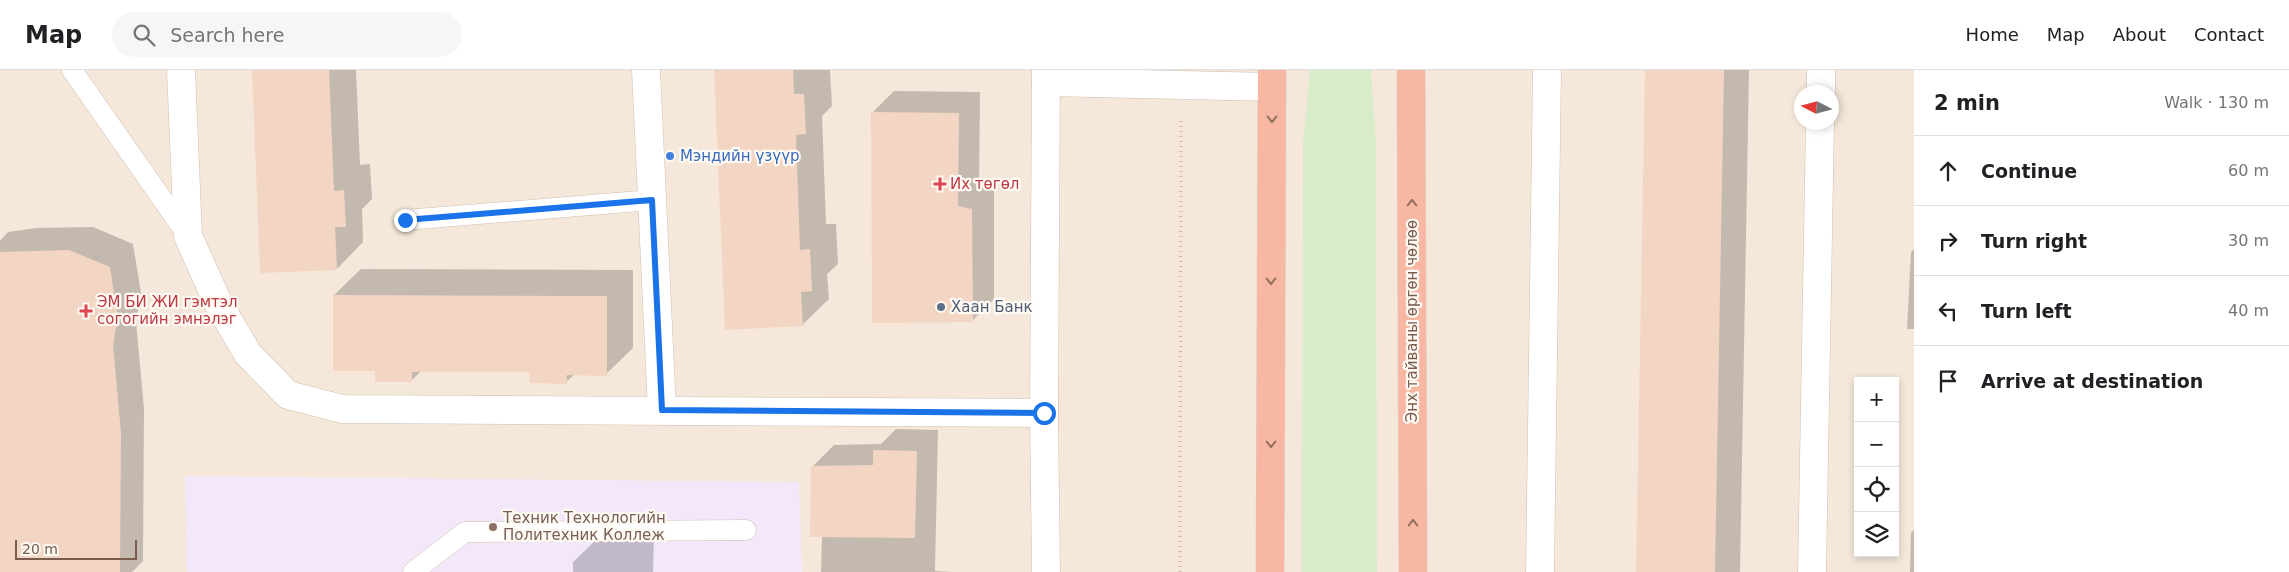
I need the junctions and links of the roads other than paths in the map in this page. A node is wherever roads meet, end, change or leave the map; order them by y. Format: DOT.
graph roads {
  1 [pos="72,70"];
  2 [pos="182,70"];
  3 [pos="646,70"];
  4 [pos="1411,70"];
  5 [pos="1547,70"];
  6 [pos="1821,70"];
  7 [pos="1046,76"];
  8 [pos="1272,78"];
  9 [pos="1821,85"];
  10 [pos="1820,130"];
  11 [pos="652,200"];
  12 [pos="405,220"];
  13 [pos="188,236"];
  14 [pos="662,410"];
  15 [pos="1044,413"];
  16 [pos="746,530"];
  17 [pos="413,572"];
  18 [pos="1046,572"];
  19 [pos="1270,572"];
  20 [pos="1413,572"];
  21 [pos="1540,572"];
  22 [pos="1812,572"];
  1 -- 13 [label="lane"];
  2 -- 13 [label="street"];
  3 -- 11 [label="street"];
  20 -- 4 [label="highway, Энх тайваны өргөн чөлөө, one-way"];
  5 -- 21 [label="street"];
  6 -- 9 [label="street"];
  7 -- 8 [label="street"];
  7 -- 15 [label="street"];
  8 -- 19 [label="highway, one-way"];
  10 -- 22 [label="street"];
  11 -- 12 [label="lane"];
  11 -- 14 [label="street"];
  13 -- 14 [label="street"];
  14 -- 15 [label="street"];
  15 -- 18 [label="street"];
  16 -- 17 [label="lane"];
}
